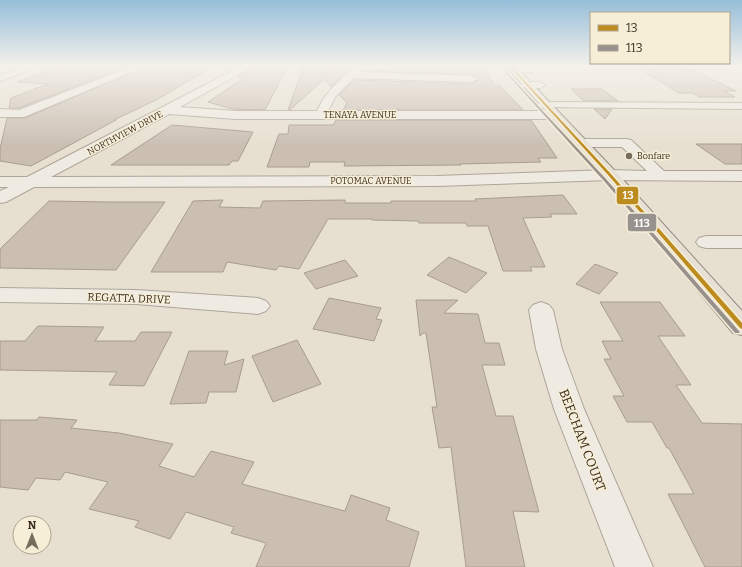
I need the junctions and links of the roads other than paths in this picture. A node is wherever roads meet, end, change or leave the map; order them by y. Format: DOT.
graph roads {
  1 [pos="75,92"];
  2 [pos="201,92"];
  3 [pos="333,92"];
  4 [pos="536,92"];
  5 [pos="742,106"];
  6 [pos="168,110"];
  7 [pos="582,110"];
  8 [pos="550,112"];
  9 [pos="0,113"];
  10 [pos="615,114"];
  11 [pos="321,115"];
  12 [pos="566,129"];
  13 [pos="581,136"];
  14 [pos="610,175"];
  15 [pos="661,176"];
  16 [pos="742,176"];
  17 [pos="0,182"];
  18 [pos="29,183"];
  19 [pos="0,198"];
  20 [pos="706,242"];
  21 [pos="742,242"];
  22 [pos="0,295"];
  23 [pos="258,306"];
  24 [pos="541,310"];
  25 [pos="742,327"];
  26 [pos="634,567"];
  1 -- 9 [label="street"];
  2 -- 6 [label="street, NORTHVIEW DRIVE"];
  3 -- 11 [label="street"];
  4 -- 8 [label="main road"];
  5 -- 7 [label="street"];
  6 -- 11 [label="street, TENAYA AVENUE"];
  6 -- 18 [label="street, NORTHVIEW DRIVE"];
  7 -- 8 [label="street, TENAYA AVENUE"];
  7 -- 10 [label="street"];
  8 -- 11 [label="street, TENAYA AVENUE"];
  8 -- 12 [label="main road"];
  12 -- 13 [label="street"];
  13 -- 14 [label="main road"];
  13 -- 15 [label="street"];
  14 -- 15 [label="street, POTOMAC AVENUE"];
  14 -- 18 [label="street, POTOMAC AVENUE"];
  14 -- 25 [label="main road"];
  15 -- 16 [label="street, POTOMAC AVENUE"];
  17 -- 18 [label="street, POTOMAC AVENUE"];
  18 -- 19 [label="street, NORTHVIEW DRIVE"];
  20 -- 21 [label="street"];
  22 -- 23 [label="street, REGATTA DRIVE"];
  24 -- 26 [label="street, BEECHAM COURT"];
}
